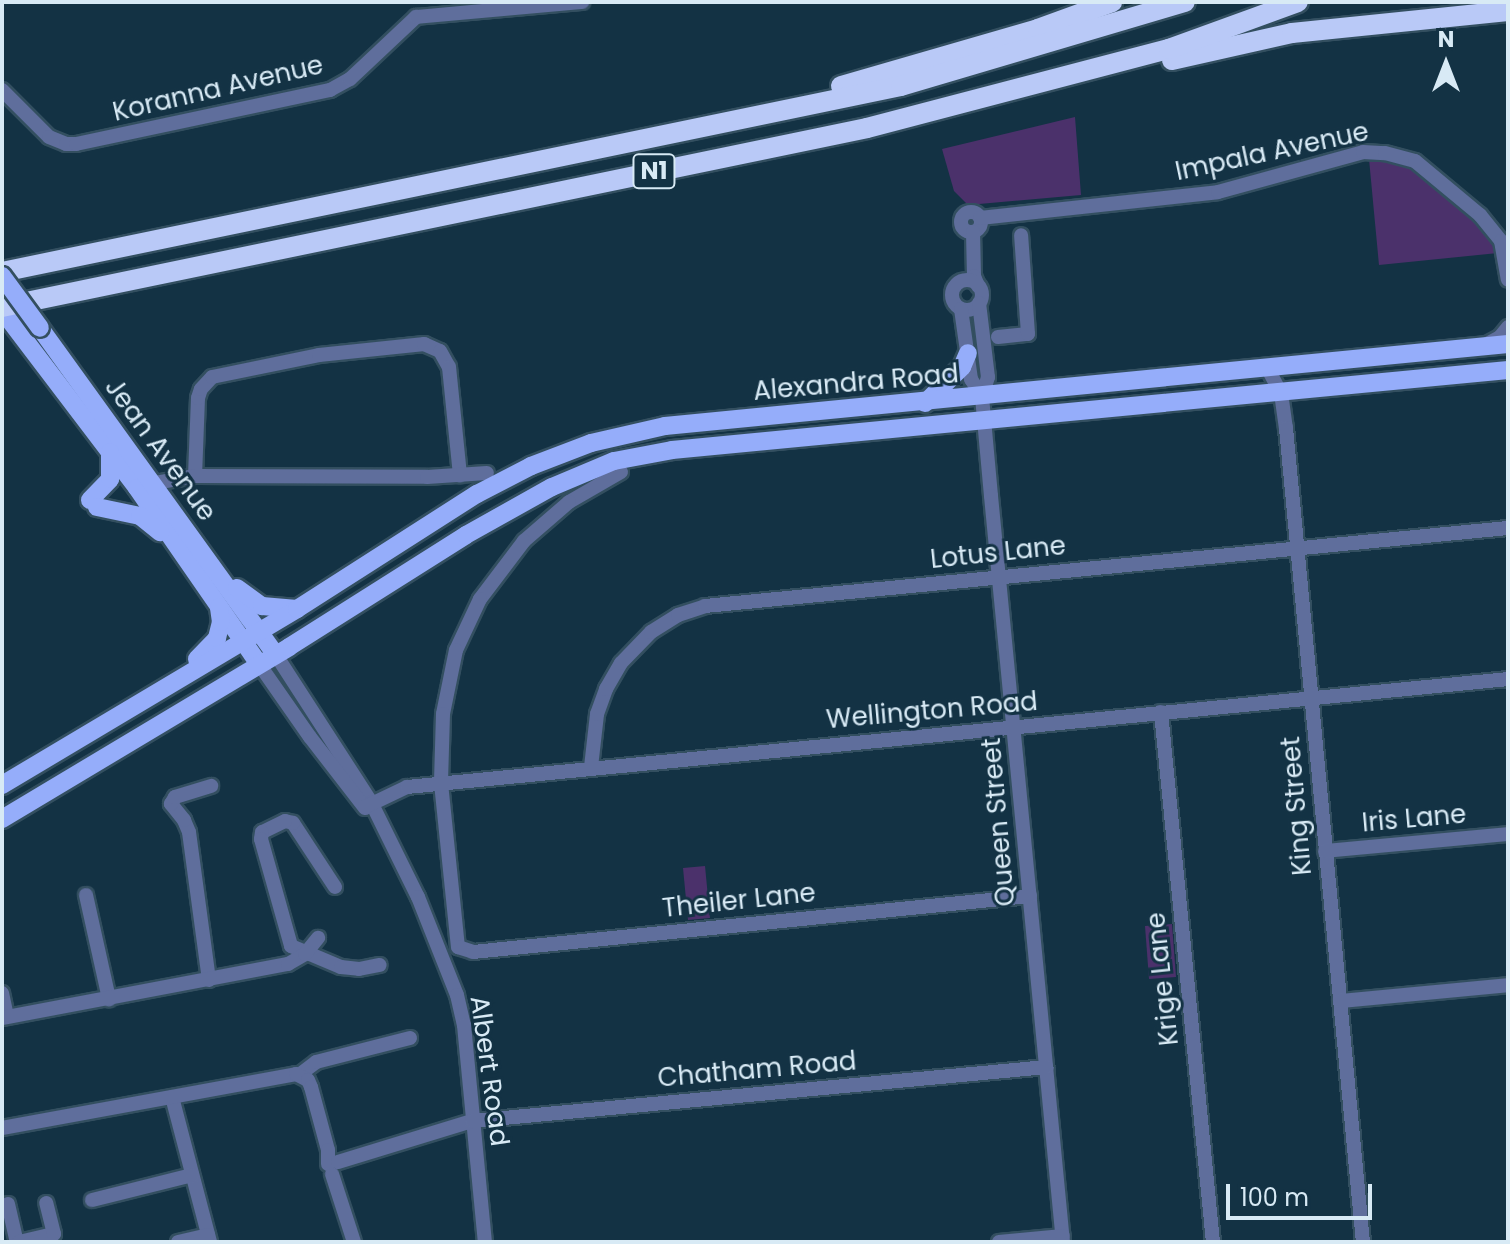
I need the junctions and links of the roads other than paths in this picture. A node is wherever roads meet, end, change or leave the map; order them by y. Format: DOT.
graph roads {
  1 [pos="582,2"];
  2 [pos="1112,2"];
  3 [pos="1185,2"];
  4 [pos="1298,2"];
  5 [pos="414,9"];
  6 [pos="1508,11"];
  7 [pos="2,90"];
  8 [pos="962,105"];
  9 [pos="707,126"];
  10 [pos="969,231"];
  11 [pos="1021,235"];
  12 [pos="2,274"];
  13 [pos="1508,279"];
  14 [pos="958,283"];
  15 [pos="978,286"];
  16 [pos="979,303"];
  17 [pos="2,308"];
  18 [pos="961,309"];
  19 [pos="1508,327"];
  20 [pos="998,337"];
  21 [pos="1508,344"];
  22 [pos="1480,347"];
  23 [pos="968,353"];
  24 [pos="1268,369"];
  25 [pos="1508,370"];
  26 [pos="1281,393"];
  27 [pos="982,397"];
  28 [pos="925,403"];
  29 [pos="984,419"];
  30 [pos="110,452"];
  31 [pos="621,472"];
  32 [pos="487,473"];
  33 [pos="460,475"];
  34 [pos="195,476"];
  35 [pos="144,485"];
  36 [pos="1508,528"];
  37 [pos="174,545"];
  38 [pos="1298,548"];
  39 [pos="202,551"];
  40 [pos="998,577"];
  41 [pos="219,607"];
  42 [pos="297,609"];
  43 [pos="251,636"];
  44 [pos="276,655"];
  45 [pos="259,664"];
  46 [pos="1508,679"];
  47 [pos="1312,698"];
  48 [pos="123,712"];
  49 [pos="1161,712"];
  50 [pos="1015,727"];
  51 [pos="591,767"];
  52 [pos="441,783"];
  53 [pos="2,785"];
  54 [pos="211,786"];
  55 [pos="368,804"];
  56 [pos="2,819"];
  57 [pos="1508,834"];
  58 [pos="1325,851"];
  59 [pos="335,887"];
  60 [pos="86,895"];
  61 [pos="1030,896"];
  62 [pos="318,938"];
  63 [pos="305,954"];
  64 [pos="380,965"];
  65 [pos="209,980"];
  66 [pos="1508,985"];
  67 [pos="2,993"];
  68 [pos="109,999"];
  69 [pos="1340,1001"];
  70 [pos="4,1017"];
  71 [pos="410,1038"];
  72 [pos="1046,1067"];
  73 [pos="299,1075"];
  74 [pos="172,1097"];
  75 [pos="472,1121"];
  76 [pos="2,1128"];
  77 [pos="335,1167"];
  78 [pos="192,1175"];
  79 [pos="92,1200"];
  80 [pos="46,1203"];
  81 [pos="8,1204"];
  82 [pos="209,1238"];
  83 [pos="1063,1239"];
  84 [pos="18,1242"];
  85 [pos="178,1242"];
  86 [pos="354,1242"];
  87 [pos="485,1242"];
  88 [pos="999,1242"];
  89 [pos="1213,1242"];
  90 [pos="1363,1242"];
  1 -- 5 [label="street, Koranna Avenue"];
  2 -- 9 [label="highway"];
  3 -- 9 [label="highway, N1"];
  4 -- 8 [label="highway, N1"];
  5 -- 7 [label="street, Koranna Avenue"];
  6 -- 8 [label="highway"];
  8 -- 17 [label="highway, N1"];
  9 -- 12 [label="highway, N1"];
  10 -- 13 [label="street, Impala Avenue"];
  10 -- 14 [label="street"];
  10 -- 15 [label="street"];
  11 -- 20 [label="street"];
  12 -- 35 [label="main road, Jean Avenue, bridge"];
  14 -- 15 [label="street"];
  14 -- 18 [label="street"];
  15 -- 16 [label="street"];
  16 -- 18 [label="street"];
  16 -- 27 [label="street"];
  17 -- 30 [label="main road, Jean Avenue"];
  18 -- 23 [label="street"];
  19 -- 22 [label="street"];
  21 -- 22 [label="main road, Alexandra Road"];
  22 -- 24 [label="main road, Alexandra Road"];
  23 -- 27 [label="street"];
  23 -- 28 [label="main road"];
  24 -- 26 [label="street, King Street"];
  24 -- 27 [label="main road, Alexandra Road"];
  25 -- 26 [label="main road, Alexandra Road"];
  26 -- 29 [label="main road, Alexandra Road"];
  26 -- 38 [label="street, King Street"];
  27 -- 28 [label="main road, Alexandra Road"];
  27 -- 29 [label="street, Queen Street"];
  28 -- 42 [label="main road, Alexandra Road"];
  29 -- 40 [label="street, Queen Street"];
  29 -- 44 [label="main road, Alexandra Road"];
  30 -- 35 [label="main road, Jean Avenue"];
  30 -- 37 [label="main road"];
  31 -- 52 [label="street"];
  32 -- 33 [label="street"];
  33 -- 34 [label="street"];
  33 -- 34 [label="street"];
  34 -- 35 [label="street"];
  35 -- 37 [label="main road, Jean Avenue"];
  35 -- 39 [label="main road, Jean Avenue"];
  36 -- 38 [label="street, Lotus Lane"];
  37 -- 41 [label="main road, Jean Avenue"];
  38 -- 40 [label="street, Lotus Lane"];
  38 -- 47 [label="street, King Street"];
  39 -- 42 [label="main road"];
  39 -- 43 [label="main road, Jean Avenue"];
  40 -- 50 [label="street, Queen Street"];
  40 -- 51 [label="street, Lotus Lane"];
  41 -- 43 [label="main road, Jean Avenue"];
  41 -- 48 [label="main road"];
  42 -- 43 [label="main road, Alexandra Road"];
  43 -- 44 [label="main road, Jean Avenue"];
  43 -- 45 [label="main road, Jean Avenue"];
  43 -- 48 [label="main road, Alexandra Road"];
  44 -- 45 [label="main road, Alexandra Road"];
  44 -- 55 [label="street, Albert Road"];
  45 -- 55 [label="street, Albert Road"];
  45 -- 56 [label="main road, Alexandra Road"];
  46 -- 47 [label="street, Wellington Road"];
  47 -- 49 [label="street, Wellington Road"];
  47 -- 58 [label="street, King Street"];
  48 -- 53 [label="main road"];
  49 -- 50 [label="street, Wellington Road"];
  49 -- 89 [label="street, Krige Lane"];
  50 -- 51 [label="street, Wellington Road"];
  50 -- 61 [label="street, Queen Street"];
  51 -- 52 [label="street, Wellington Road"];
  52 -- 55 [label="street, Wellington Road"];
  52 -- 61 [label="street, Theiler Lane"];
  54 -- 65 [label="street"];
  55 -- 75 [label="street, Albert Road"];
  57 -- 58 [label="street, Iris Lane"];
  58 -- 69 [label="street, King Street"];
  59 -- 63 [label="street"];
  60 -- 68 [label="street"];
  61 -- 72 [label="street, Queen Street"];
  62 -- 63 [label="street"];
  63 -- 64 [label="street"];
  63 -- 65 [label="street"];
  65 -- 68 [label="street"];
  66 -- 69 [label="street"];
  67 -- 70 [label="street"];
  68 -- 70 [label="street"];
  69 -- 90 [label="street, King Street"];
  71 -- 73 [label="street"];
  72 -- 75 [label="street, Chatham Road"];
  72 -- 83 [label="street, Queen Street"];
  73 -- 74 [label="street"];
  73 -- 77 [label="street"];
  74 -- 76 [label="street"];
  74 -- 78 [label="street"];
  75 -- 77 [label="street, Chatham Road"];
  75 -- 87 [label="street, Albert Road"];
  77 -- 86 [label="street"];
  78 -- 79 [label="street"];
  78 -- 82 [label="street"];
  80 -- 84 [label="street"];
  81 -- 84 [label="street"];
  82 -- 85 [label="street"];
  83 -- 88 [label="street"];
}
